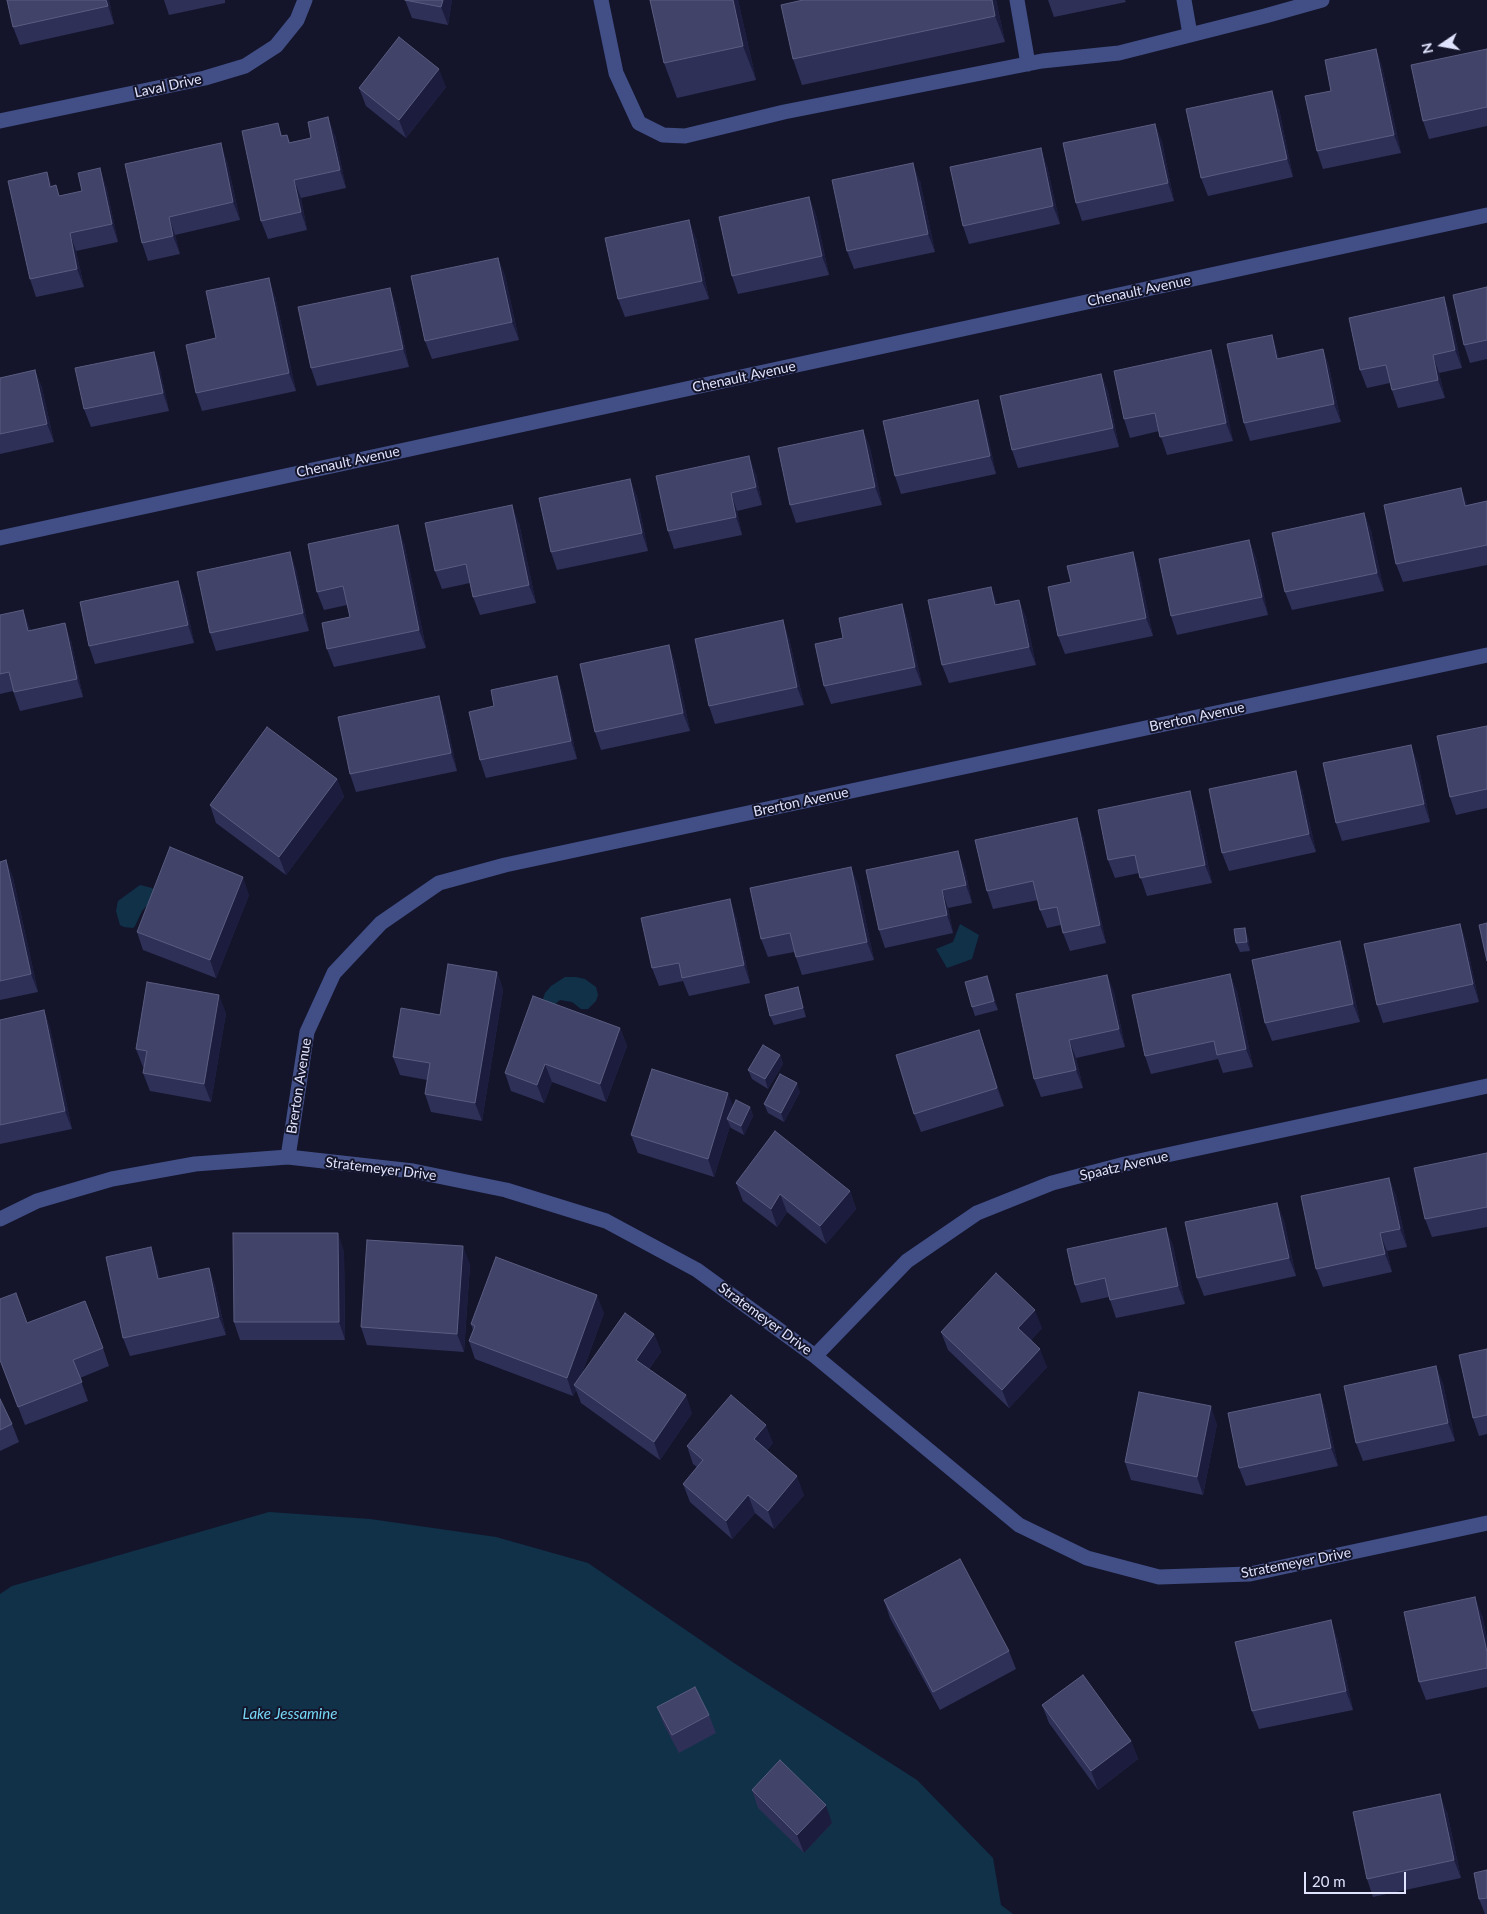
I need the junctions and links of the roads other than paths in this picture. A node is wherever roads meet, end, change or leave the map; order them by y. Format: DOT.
graph roads {
  1 [pos="305,0"];
  2 [pos="601,0"];
  3 [pos="1017,0"];
  4 [pos="1184,0"];
  5 [pos="1322,0"];
  6 [pos="1190,34"];
  7 [pos="1028,64"];
  8 [pos="0,121"];
  9 [pos="1487,216"];
  10 [pos="0,538"];
  11 [pos="1487,654"];
  12 [pos="1487,1086"];
  13 [pos="288,1157"];
  14 [pos="0,1219"];
  15 [pos="815,1356"];
  16 [pos="1487,1523"];
  1 -- 8 [label="street, Laval Drive"];
  2 -- 7 [label="street"];
  3 -- 7 [label="street"];
  4 -- 6 [label="street"];
  5 -- 6 [label="street"];
  6 -- 7 [label="street"];
  9 -- 10 [label="street, Chenault Avenue"];
  11 -- 13 [label="street, Brerton Avenue"];
  12 -- 15 [label="street, Spaatz Avenue"];
  13 -- 14 [label="street, Stratemeyer Drive"];
  13 -- 15 [label="street, Stratemeyer Drive"];
  15 -- 16 [label="street, Stratemeyer Drive"];
}
